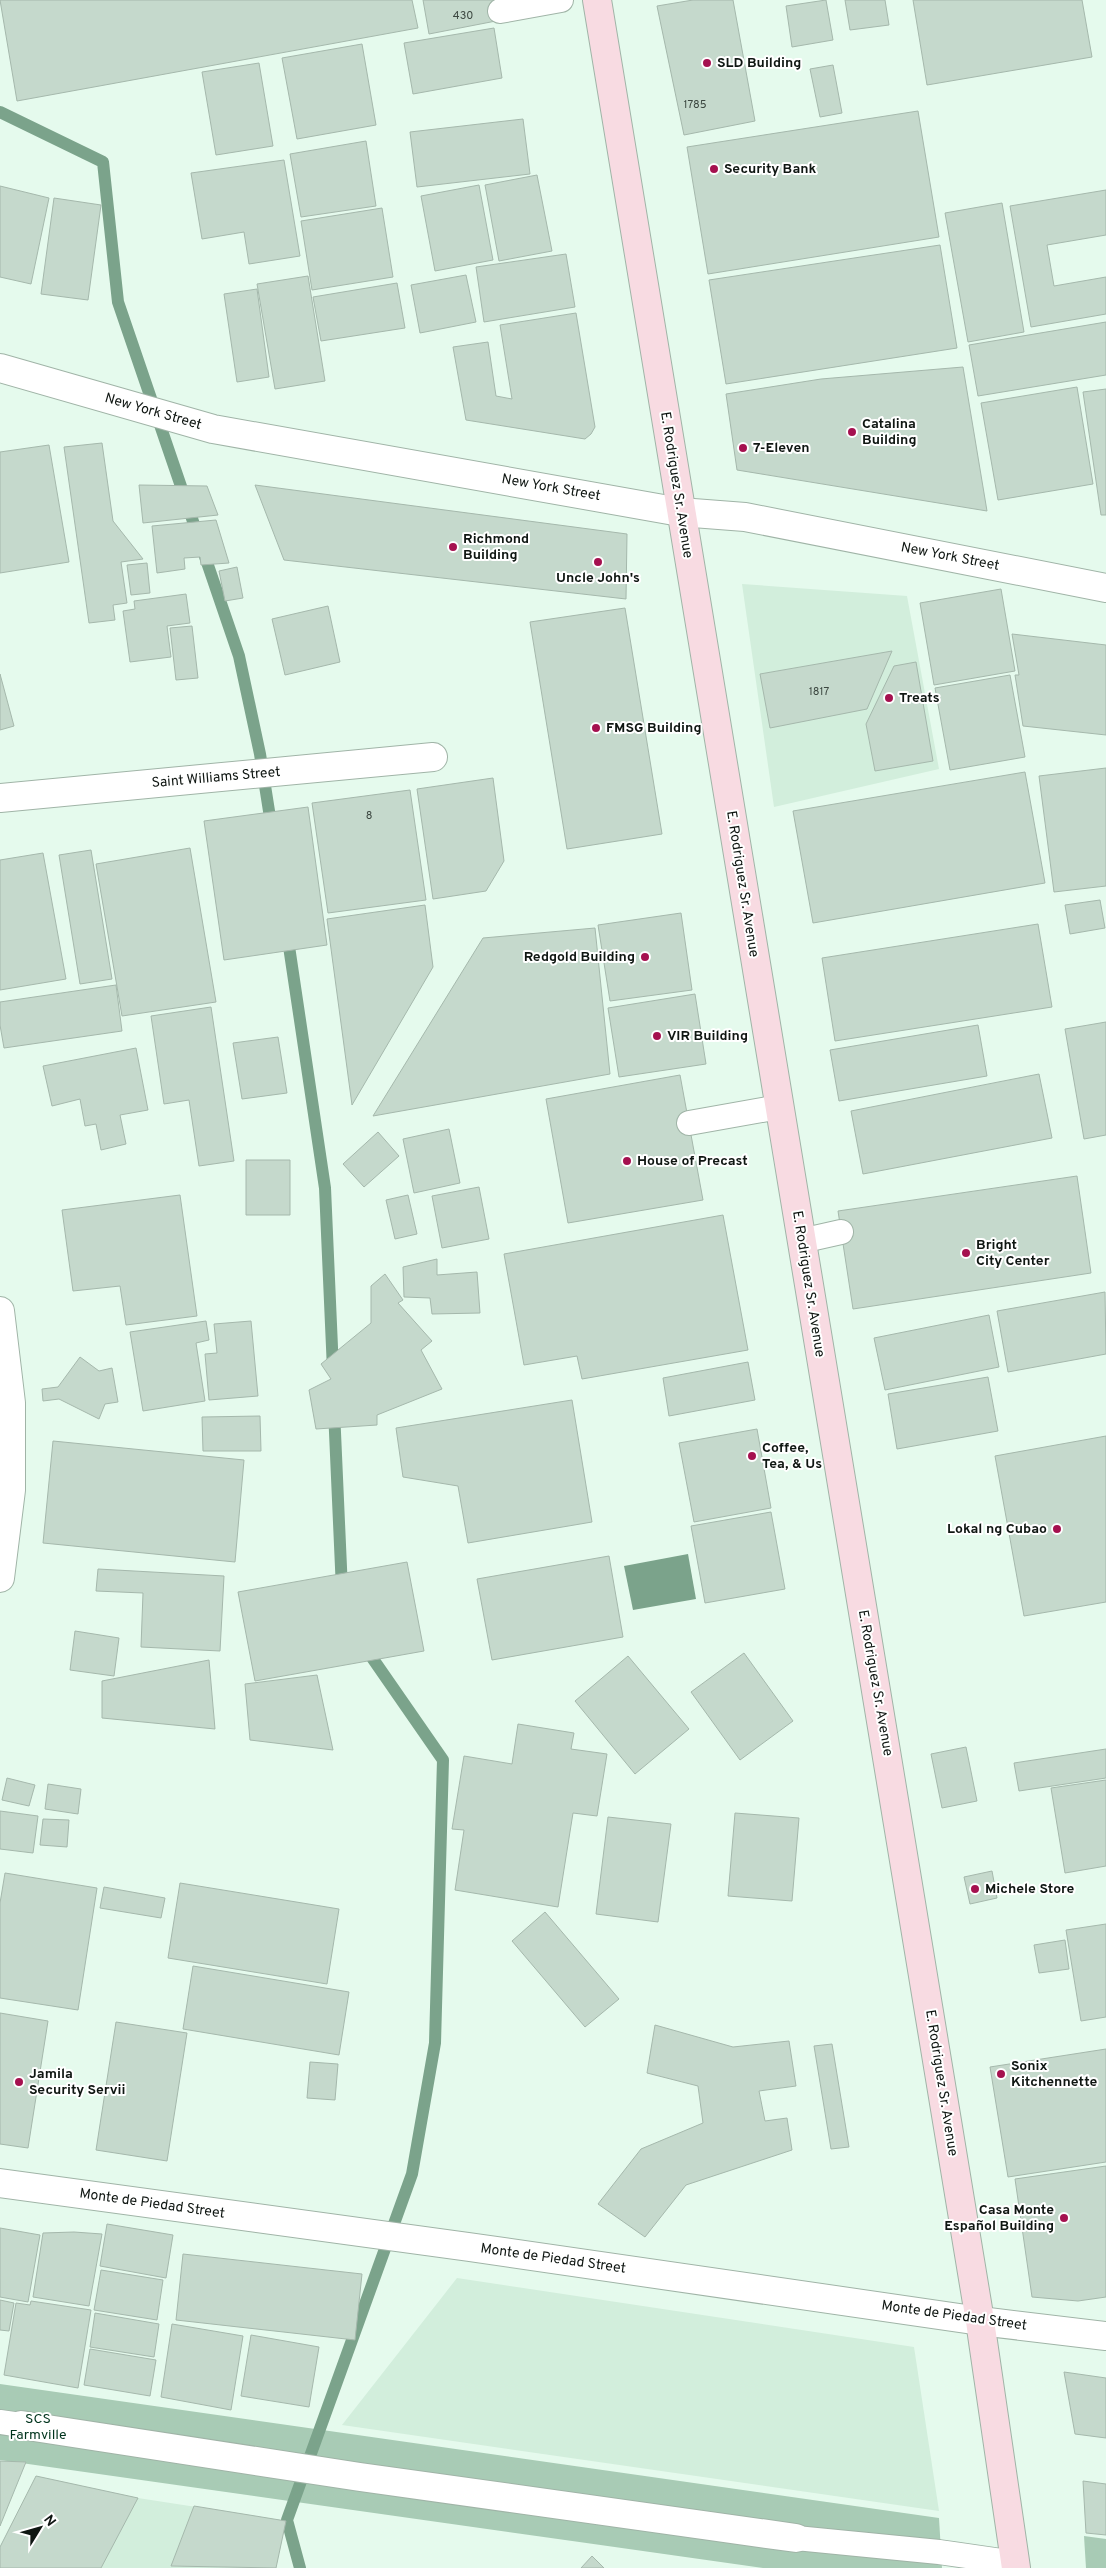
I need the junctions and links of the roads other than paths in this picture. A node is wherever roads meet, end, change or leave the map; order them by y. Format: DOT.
graph roads {
  1 [pos="560,0"];
  2 [pos="597,0"];
  3 [pos="500,11"];
  4 [pos="0,368"];
  5 [pos="680,512"];
  6 [pos="1106,588"];
  7 [pos="433,757"];
  8 [pos="0,798"];
  9 [pos="779,1107"];
  10 [pos="689,1123"];
  11 [pos="841,1232"];
  12 [pos="801,1241"];
  13 [pos="0,1311"];
  14 [pos="0,1578"];
  15 [pos="0,2183"];
  16 [pos="980,2320"];
  17 [pos="1106,2336"];
  18 [pos="11,2424"];
  19 [pos="796,2538"];
  20 [pos="1016,2566"];
  1 -- 3 [label="lane"];
  2 -- 5 [label="main road, E. Rodriguez Sr. Avenue"];
  4 -- 5 [label="street, New York Street"];
  5 -- 6 [label="street, New York Street"];
  5 -- 9 [label="main road, E. Rodriguez Sr. Avenue"];
  7 -- 8 [label="street, Saint Williams Street"];
  9 -- 10 [label="lane"];
  9 -- 12 [label="main road, E. Rodriguez Sr. Avenue"];
  11 -- 12 [label="lane"];
  12 -- 16 [label="main road, E. Rodriguez Sr. Avenue"];
  13 -- 14 [label="street"];
  15 -- 16 [label="street, Monte de Piedad Street"];
  16 -- 17 [label="street, Monte de Piedad Street"];
  16 -- 20 [label="main road, E. Rodriguez Sr. Avenue"];
  18 -- 19 [label="street"];
  19 -- 20 [label="lane"];
}
